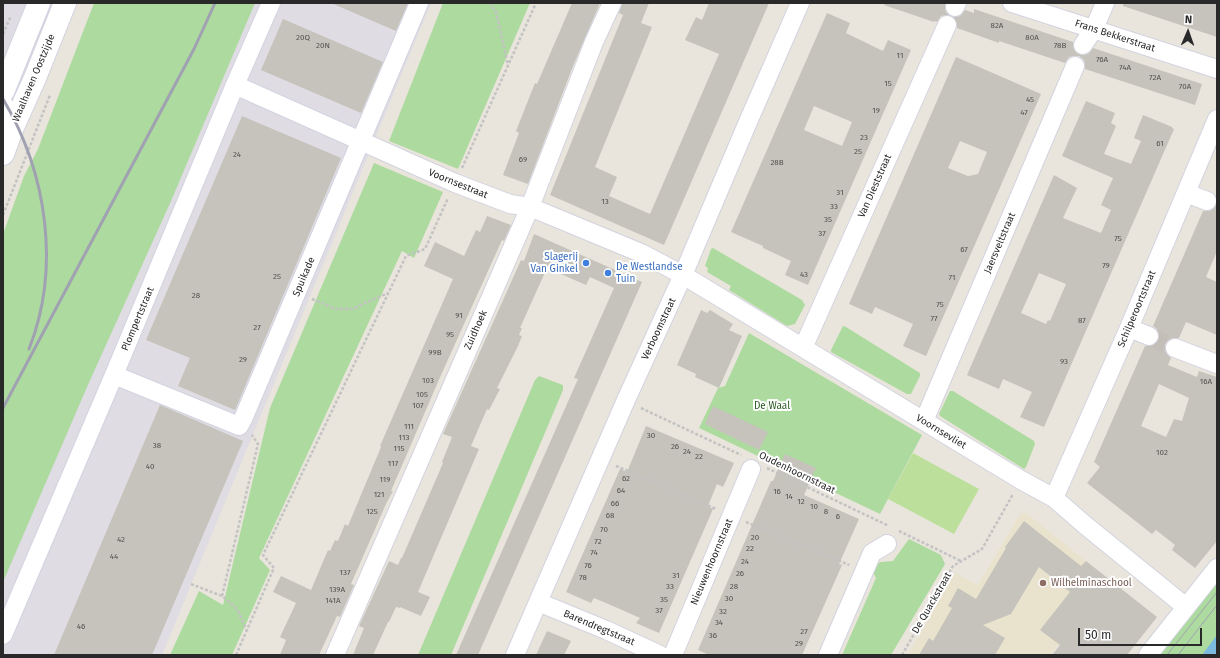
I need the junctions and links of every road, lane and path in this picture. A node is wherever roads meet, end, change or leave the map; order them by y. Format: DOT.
graph roads {
  1 [pos="38,3"];
  2 [pos="65,3"];
  3 [pos="271,3"];
  4 [pos="419,3"];
  5 [pos="490,3"];
  6 [pos="536,3"];
  7 [pos="612,3"];
  8 [pos="800,3"];
  9 [pos="1012,3"];
  10 [pos="1105,3"];
  11 [pos="947,25"];
  12 [pos="1094,29"];
  13 [pos="1083,45"];
  14 [pos="16,59"];
  15 [pos="508,65"];
  16 [pos="1075,66"];
  17 [pos="1217,69"];
  18 [pos="35,78"];
  19 [pos="3,81"];
  20 [pos="235,84"];
  21 [pos="3,101"];
  22 [pos="1217,119"];
  23 [pos="361,140"];
  24 [pos="4,150"];
  25 [pos="455,184"];
  26 [pos="1186,193"];
  27 [pos="1207,201"];
  28 [pos="530,206"];
  29 [pos="683,275"];
  30 [pos="388,293"];
  31 [pos="318,302"];
  32 [pos="1129,328"];
  33 [pos="1149,336"];
  34 [pos="803,348"];
  35 [pos="1175,348"];
  36 [pos="1217,364"];
  37 [pos="114,375"];
  38 [pos="626,400"];
  39 [pos="243,419"];
  40 [pos="924,421"];
  41 [pos="754,464"];
  42 [pos="1021,480"];
  43 [pos="1054,498"];
  44 [pos="887,544"];
  45 [pos="961,561"];
  46 [pos="1217,568"];
  47 [pos="191,584"];
  48 [pos="222,596"];
  49 [pos="538,602"];
  50 [pos="1186,608"];
  51 [pos="247,631"];
  52 [pos="3,635"];
  53 [pos="236,655"];
  54 [pos="335,655"];
  55 [pos="515,655"];
  56 [pos="660,655"];
  57 [pos="673,655"];
  58 [pos="828,655"];
  59 [pos="902,655"];
  60 [pos="1148,655"];
  1 -- 14 [label="main road"];
  2 -- 18 [label="main road, Waalhaven Oostzijde"];
  3 -- 20 [label="street, Plompertstraat"];
  4 -- 23 [label="street, Spuikade"];
  5 -- 15 [label="path"];
  6 -- 15 [label="path"];
  7 -- 28 [label="street, Zuidhoek"];
  8 -- 29 [label="street, Verboomstraat"];
  9 -- 12 [label="street, Frans Bekkerstraat"];
  10 -- 12 [label="street"];
  11 -- 34 [label="street, Van Dieststraat"];
  12 -- 13 [label="street"];
  12 -- 17 [label="street, Frans Bekkerstraat"];
  14 -- 19 [label="street"];
  14 -- 21 [label="main road"];
  15 -- 25 [label="path"];
  16 -- 40 [label="street, Jaersveltstraat"];
  18 -- 21 [label="street"];
  18 -- 24 [label="main road, Waalhaven Oostzijde"];
  20 -- 23 [label="street, Voornsestraat"];
  20 -- 37 [label="street, Plompertstraat"];
  21 -- 24 [label="street"];
  22 -- 26 [label="street, Schilperoortstraat"];
  23 -- 25 [label="street, Voornsestraat"];
  23 -- 39 [label="street, Spuikade"];
  25 -- 28 [label="street, Voornsestraat"];
  25 -- 30 [label="path"];
  26 -- 27 [label="street"];
  26 -- 32 [label="street, Schilperoortstraat"];
  28 -- 29 [label="street, Voornsestraat"];
  28 -- 54 [label="street, Zuidhoek"];
  29 -- 34 [label="street, Voornsevliet"];
  29 -- 38 [label="street, Verboomstraat"];
  30 -- 31 [label="path"];
  30 -- 51 [label="path"];
  32 -- 33 [label="street"];
  32 -- 43 [label="street, Schilperoortstraat"];
  34 -- 40 [label="street, Voornsevliet"];
  35 -- 36 [label="street"];
  37 -- 39 [label="street"];
  37 -- 52 [label="street, Plompertstraat"];
  38 -- 41 [label="path, Oudenhoornstraat"];
  38 -- 49 [label="street, Verboomstraat"];
  39 -- 48 [label="path"];
  40 -- 42 [label="street, Voornsevliet"];
  41 -- 45 [label="path, Oudenhoornstraat"];
  41 -- 57 [label="street, Nieuwenhoornstraat"];
  42 -- 43 [label="street, Voornsevliet"];
  42 -- 45 [label="path, De Quackstraat"];
  43 -- 50 [label="street, Voornsevliet"];
  44 -- 58 [label="street"];
  45 -- 59 [label="path, De Quackstraat"];
  46 -- 50 [label="street"];
  47 -- 48 [label="path"];
  48 -- 51 [label="path"];
  49 -- 55 [label="street, Verboomstraat"];
  49 -- 56 [label="street, Barendregtstraat"];
  50 -- 60 [label="street"];
  51 -- 53 [label="path"];
}
